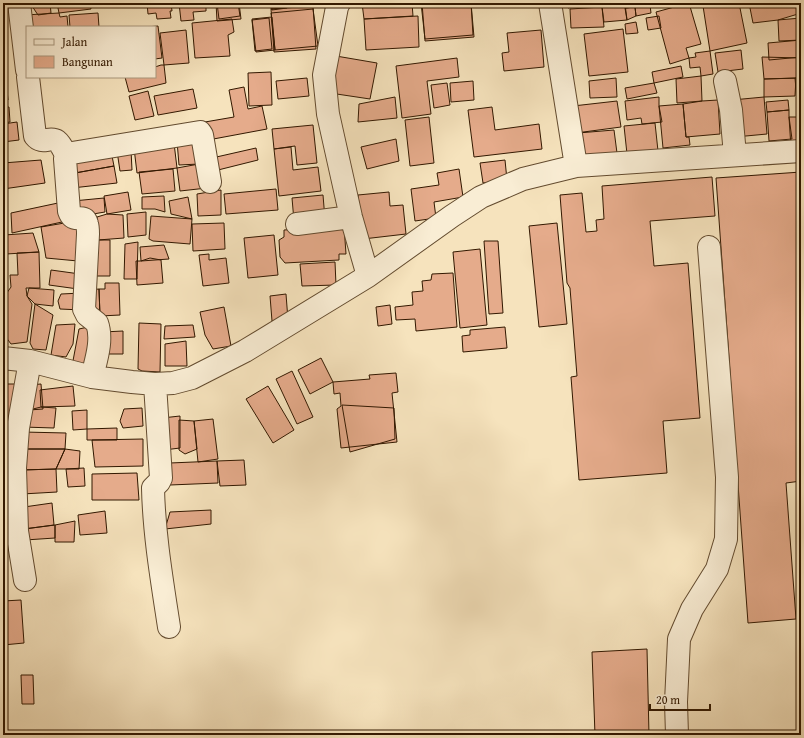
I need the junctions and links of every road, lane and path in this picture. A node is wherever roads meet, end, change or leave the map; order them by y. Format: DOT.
graph roads {
  1 [pos="18,3"];
  2 [pos="338,3"];
  3 [pos="550,3"];
  4 [pos="26,63"];
  5 [pos="28,78"];
  6 [pos="725,81"];
  7 [pos="801,151"];
  8 [pos="736,155"];
  9 [pos="66,156"];
  10 [pos="576,166"];
  11 [pos="210,182"];
  12 [pos="351,217"];
  13 [pos="297,224"];
  14 [pos="709,247"];
  15 [pos="368,276"];
  16 [pos="3,358"];
  17 [pos="30,361"];
  18 [pos="92,377"];
  19 [pos="156,384"];
  20 [pos="25,580"];
  21 [pos="169,627"];
  22 [pos="677,735"];
  1 -- 4 [label="street"];
  2 -- 12 [label="street"];
  3 -- 10 [label="street"];
  5 -- 9 [label="street"];
  6 -- 8 [label="street"];
  7 -- 8 [label="street"];
  8 -- 10 [label="street"];
  9 -- 11 [label="street"];
  9 -- 18 [label="street"];
  10 -- 15 [label="street"];
  12 -- 13 [label="street"];
  12 -- 15 [label="street"];
  14 -- 22 [label="street"];
  15 -- 19 [label="street"];
  16 -- 17 [label="street"];
  17 -- 18 [label="street"];
  17 -- 20 [label="street"];
  18 -- 19 [label="street"];
  19 -- 21 [label="street"];
}
